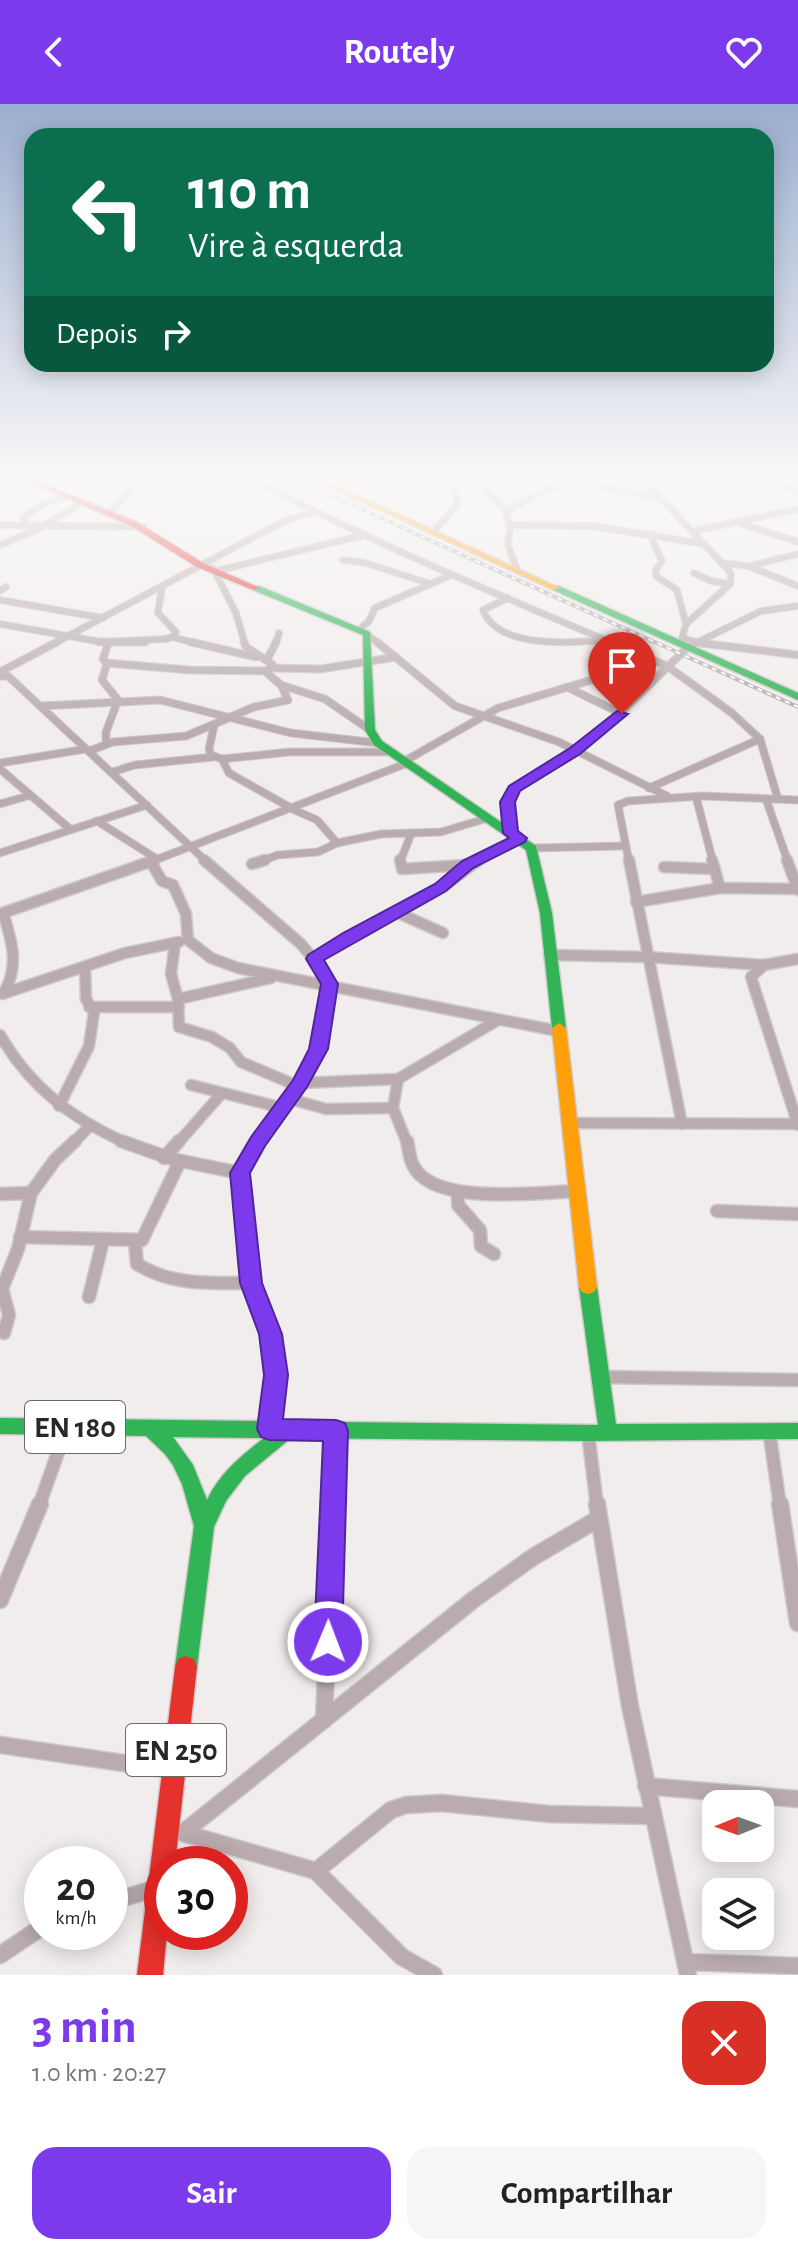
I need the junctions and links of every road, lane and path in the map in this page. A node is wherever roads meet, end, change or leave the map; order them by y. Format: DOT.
graph roads {
  1 [pos="199,561"];
  2 [pos="221,561"];
  3 [pos="241,561"];
  4 [pos="356,561"];
  5 [pos="421,561"];
  6 [pos="500,561"];
  7 [pos="514,561"];
  8 [pos="661,561"];
  9 [pos="777,561"];
  10 [pos="724,563"];
  11 [pos="748,566"];
  12 [pos="210,568"];
  13 [pos="517,569"];
  14 [pos="694,573"];
  15 [pos="451,575"];
  16 [pos="730,584"];
  17 [pos="433,585"];
  18 [pos="798,586"];
  19 [pos="162,587"];
  20 [pos="508,598"];
  21 [pos="0,600"];
  22 [pos="798,606"];
  23 [pos="103,618"];
  24 [pos="0,624"];
  25 [pos="686,624"];
  26 [pos="363,632"];
  27 [pos="279,633"];
  28 [pos="65,637"];
  29 [pos="173,637"];
  30 [pos="610,640"];
  31 [pos="108,644"];
  32 [pos="692,645"];
  33 [pos="798,655"];
  34 [pos="258,657"];
  35 [pos="396,657"];
  36 [pos="367,661"];
  37 [pos="656,661"];
  38 [pos="107,663"];
  39 [pos="268,666"];
  40 [pos="667,666"];
  41 [pos="5,672"];
  42 [pos="282,687"];
  43 [pos="567,687"];
  44 [pos="798,697"];
  45 [pos="118,700"];
  46 [pos="41,706"];
  47 [pos="622,714"];
  48 [pos="481,715"];
  49 [pos="228,718"];
  50 [pos="214,726"];
  51 [pos="291,733"];
  52 [pos="760,739"];
  53 [pos="378,742"];
  54 [pos="106,743"];
  55 [pos="87,750"];
  56 [pos="575,751"];
  57 [pos="302,752"];
  58 [pos="218,758"];
  59 [pos="0,763"];
  60 [pos="404,763"];
  61 [pos="0,769"];
  62 [pos="112,772"];
  63 [pos="649,788"];
  64 [pos="28,796"];
  65 [pos="668,797"];
  66 [pos="696,797"];
  67 [pos="766,799"];
  68 [pos="778,799"];
  69 [pos="798,800"];
  70 [pos="0,804"];
  71 [pos="147,805"];
  72 [pos="291,808"];
  73 [pos="488,818"];
  74 [pos="97,821"];
  75 [pos="70,829"];
  76 [pos="411,834"];
  77 [pos="515,836"];
  78 [pos="337,843"];
  79 [pos="625,846"];
  80 [pos="190,847"];
  81 [pos="532,848"];
  82 [pos="0,853"];
  83 [pos="785,853"];
  84 [pos="798,853"];
  85 [pos="154,861"];
  86 [pos="252,864"];
  87 [pos="468,865"];
  88 [pos="664,867"];
  89 [pos="715,869"];
  90 [pos="720,888"];
  91 [pos="798,890"];
  92 [pos="636,902"];
  93 [pos="396,912"];
  94 [pos="1,914"];
  95 [pos="443,933"];
  96 [pos="188,940"];
  97 [pos="175,943"];
  98 [pos="549,955"];
  99 [pos="647,957"];
  100 [pos="314,959"];
  101 [pos="798,959"];
  102 [pos="764,965"];
  103 [pos="85,968"];
  104 [pos="276,977"];
  105 [pos="329,984"];
  106 [pos="2,995"];
  107 [pos="178,1003"];
  108 [pos="89,1007"];
  109 [pos="498,1020"];
  110 [pos="558,1031"];
  111 [pos="0,1035"];
  112 [pos="398,1079"];
  113 [pos="299,1084"];
  114 [pos="191,1085"];
  115 [pos="222,1093"];
  116 [pos="287,1104"];
  117 [pos="59,1106"];
  118 [pos="393,1108"];
  119 [pos="570,1123"];
  120 [pos="682,1124"];
  121 [pos="91,1125"];
  122 [pos="798,1125"];
  123 [pos="164,1158"];
  124 [pos="179,1163"];
  125 [pos="240,1173"];
  126 [pos="578,1191"];
  127 [pos="31,1193"];
  128 [pos="458,1193"];
  129 [pos="0,1194"];
  130 [pos="717,1211"];
  131 [pos="798,1214"];
  132 [pos="20,1237"];
  133 [pos="103,1240"];
  134 [pos="135,1241"];
  135 [pos="494,1254"];
  136 [pos="251,1283"];
  137 [pos="89,1297"];
  138 [pos="4,1333"];
  139 [pos="600,1377"];
  140 [pos="798,1380"];
  141 [pos="0,1426"];
  142 [pos="67,1427"];
  143 [pos="149,1428"];
  144 [pos="269,1429"];
  145 [pos="288,1429"];
  146 [pos="769,1430"];
  147 [pos="336,1431"];
  148 [pos="798,1431"];
  149 [pos="608,1432"];
  150 [pos="588,1433"];
  151 [pos="598,1519"];
  152 [pos="204,1526"];
  153 [pos="0,1600"];
  154 [pos="798,1623"];
  155 [pos="324,1720"];
  156 [pos="0,1745"];
  157 [pos="173,1770"];
  158 [pos="646,1786"];
  159 [pos="798,1799"];
  160 [pos="653,1816"];
  161 [pos="184,1832"];
  162 [pos="164,1834"];
  163 [pos="163,1846"];
  164 [pos="316,1871"];
  165 [pos="24,1939"];
  166 [pos="153,1950"];
  167 [pos="0,1955"];
  168 [pos="798,1966"];
  169 [pos="687,1969"];
  170 [pos="150,1975"];
  171 [pos="434,1975"];
  1 -- 12 [label="street"];
  2 -- 12 [label="street"];
  3 -- 12 [label="street"];
  4 -- 17 [label="street"];
  5 -- 15 [label="street"];
  6 -- 13 [label="street"];
  7 -- 13 [label="street"];
  8 -- 25 [label="street"];
  9 -- 11 [label="street"];
  10 -- 11 [label="street"];
  10 -- 16 [label="street"];
  11 -- 18 [label="street"];
  12 -- 19 [label="street"];
  12 -- 26 [label="street"];
  12 -- 34 [label="street"];
  13 -- 32 [label="street"];
  14 -- 16 [label="street"];
  15 -- 17 [label="street"];
  15 -- 20 [label="street"];
  16 -- 25 [label="street"];
  17 -- 26 [label="street"];
  19 -- 23 [label="street"];
  19 -- 29 [label="street"];
  20 -- 30 [label="street"];
  20 -- 30 [label="street"];
  21 -- 23 [label="street"];
  22 -- 32 [label="street"];
  23 -- 28 [label="street"];
  24 -- 28 [label="street"];
  25 -- 32 [label="street"];
  26 -- 35 [label="street"];
  26 -- 36 [label="street"];
  27 -- 39 [label="street"];
  28 -- 31 [label="street"];
  28 -- 41 [label="street"];
  29 -- 31 [label="street"];
  29 -- 34 [label="street"];
  30 -- 37 [label="street"];
  31 -- 38 [label="street"];
  32 -- 33 [label="street"];
  32 -- 40 [label="street"];
  32 -- 44 [label="street"];
  34 -- 39 [label="street"];
  35 -- 36 [label="street"];
  35 -- 48 [label="street"];
  36 -- 39 [label="street"];
  36 -- 53 [label="street"];
  37 -- 40 [label="street"];
  37 -- 43 [label="street"];
  38 -- 39 [label="street"];
  38 -- 45 [label="street"];
  39 -- 42 [label="street"];
  40 -- 47 [label="street"];
  40 -- 52 [label="street"];
  41 -- 46 [label="street"];
  42 -- 49 [label="street"];
  42 -- 53 [label="street"];
  43 -- 47 [label="street"];
  43 -- 48 [label="street"];
  45 -- 46 [label="street"];
  45 -- 49 [label="street"];
  45 -- 54 [label="street"];
  46 -- 55 [label="street"];
  47 -- 56 [label="street"];
  48 -- 56 [label="street"];
  48 -- 60 [label="street"];
  49 -- 50 [label="street"];
  49 -- 51 [label="street"];
  50 -- 54 [label="street"];
  50 -- 58 [label="street"];
  51 -- 53 [label="street"];
  51 -- 57 [label="street"];
  52 -- 63 [label="street"];
  52 -- 68 [label="street"];
  53 -- 57 [label="street"];
  53 -- 60 [label="street"];
  54 -- 55 [label="street"];
  55 -- 59 [label="street"];
  55 -- 62 [label="street"];
  56 -- 63 [label="street"];
  56 -- 77 [label="street"];
  57 -- 58 [label="street"];
  58 -- 62 [label="street"];
  58 -- 72 [label="street"];
  60 -- 72 [label="street"];
  60 -- 73 [label="street"];
  61 -- 64 [label="street"];
  62 -- 71 [label="street"];
  63 -- 65 [label="street"];
  64 -- 70 [label="street"];
  64 -- 75 [label="street"];
  65 -- 66 [label="street"];
  65 -- 79 [label="street"];
  66 -- 67 [label="street"];
  66 -- 89 [label="street"];
  67 -- 68 [label="street"];
  67 -- 83 [label="street"];
  68 -- 69 [label="street"];
  71 -- 74 [label="street"];
  71 -- 80 [label="street"];
  72 -- 78 [label="street"];
  72 -- 80 [label="street"];
  73 -- 76 [label="street"];
  73 -- 77 [label="street"];
  74 -- 75 [label="street"];
  74 -- 85 [label="street"];
  75 -- 82 [label="street"];
  76 -- 78 [label="street"];
  76 -- 87 [label="street"];
  77 -- 81 [label="street"];
  77 -- 87 [label="street"];
  78 -- 86 [label="street"];
  79 -- 81 [label="street"];
  79 -- 92 [label="street"];
  80 -- 85 [label="street"];
  80 -- 100 [label="street"];
  81 -- 98 [label="street"];
  83 -- 84 [label="street"];
  83 -- 91 [label="street"];
  85 -- 94 [label="street"];
  85 -- 96 [label="street"];
  87 -- 93 [label="street"];
  88 -- 89 [label="street"];
  89 -- 90 [label="street"];
  90 -- 91 [label="street"];
  90 -- 92 [label="street"];
  92 -- 99 [label="street"];
  93 -- 95 [label="street"];
  93 -- 100 [label="street"];
  94 -- 106 [label="street"];
  96 -- 97 [label="street"];
  96 -- 104 [label="street"];
  97 -- 103 [label="street"];
  97 -- 107 [label="street"];
  98 -- 99 [label="street"];
  98 -- 110 [label="street"];
  99 -- 102 [label="street"];
  99 -- 120 [label="street"];
  100 -- 105 [label="street"];
  101 -- 102 [label="street"];
  102 -- 122 [label="street"];
  103 -- 106 [label="street"];
  103 -- 108 [label="street"];
  104 -- 105 [label="street"];
  104 -- 107 [label="street"];
  105 -- 109 [label="street"];
  105 -- 113 [label="street"];
  107 -- 108 [label="street"];
  107 -- 113 [label="street"];
  108 -- 117 [label="street"];
  109 -- 110 [label="street"];
  109 -- 112 [label="street"];
  110 -- 119 [label="street"];
  111 -- 117 [label="street"];
  112 -- 113 [label="street"];
  112 -- 118 [label="street"];
  113 -- 116 [label="street"];
  114 -- 115 [label="street"];
  115 -- 116 [label="street"];
  115 -- 123 [label="street"];
  116 -- 118 [label="street"];
  116 -- 125 [label="street"];
  117 -- 121 [label="street"];
  118 -- 128 [label="street"];
  119 -- 120 [label="street"];
  119 -- 126 [label="street"];
  120 -- 122 [label="street"];
  121 -- 123 [label="street"];
  121 -- 127 [label="street"];
  123 -- 124 [label="street"];
  124 -- 125 [label="street"];
  124 -- 134 [label="street"];
  125 -- 136 [label="street"];
  126 -- 128 [label="street"];
  126 -- 139 [label="street"];
  127 -- 129 [label="street"];
  127 -- 132 [label="street"];
  128 -- 135 [label="street"];
  130 -- 131 [label="street"];
  132 -- 133 [label="street"];
  132 -- 138 [label="street"];
  133 -- 134 [label="street"];
  133 -- 137 [label="street"];
  134 -- 136 [label="street"];
  136 -- 144 [label="street"];
  139 -- 140 [label="street"];
  139 -- 149 [label="street"];
  141 -- 142 [label="street, EN 180"];
  142 -- 143 [label="street, EN 180"];
  142 -- 153 [label="street"];
  143 -- 144 [label="street, EN 180"];
  143 -- 152 [label="street, EN 250"];
  144 -- 145 [label="street, EN 180"];
  145 -- 147 [label="street"];
  145 -- 152 [label="street, EN 250"];
  146 -- 148 [label="street"];
  146 -- 149 [label="street"];
  146 -- 154 [label="street"];
  147 -- 150 [label="street"];
  147 -- 155 [label="street"];
  149 -- 150 [label="street"];
  150 -- 151 [label="street"];
  151 -- 155 [label="street"];
  151 -- 158 [label="street"];
  152 -- 157 [label="street, EN 250"];
  155 -- 161 [label="street"];
  156 -- 157 [label="street"];
  157 -- 162 [label="street, EN 250"];
  158 -- 159 [label="street"];
  158 -- 160 [label="street"];
  160 -- 164 [label="street"];
  160 -- 169 [label="street"];
  161 -- 162 [label="street"];
  161 -- 164 [label="street"];
  162 -- 163 [label="street, EN 250"];
  164 -- 171 [label="street"];
  165 -- 167 [label="street"];
  166 -- 170 [label="street, EN 250"];
  168 -- 169 [label="street"];
}
